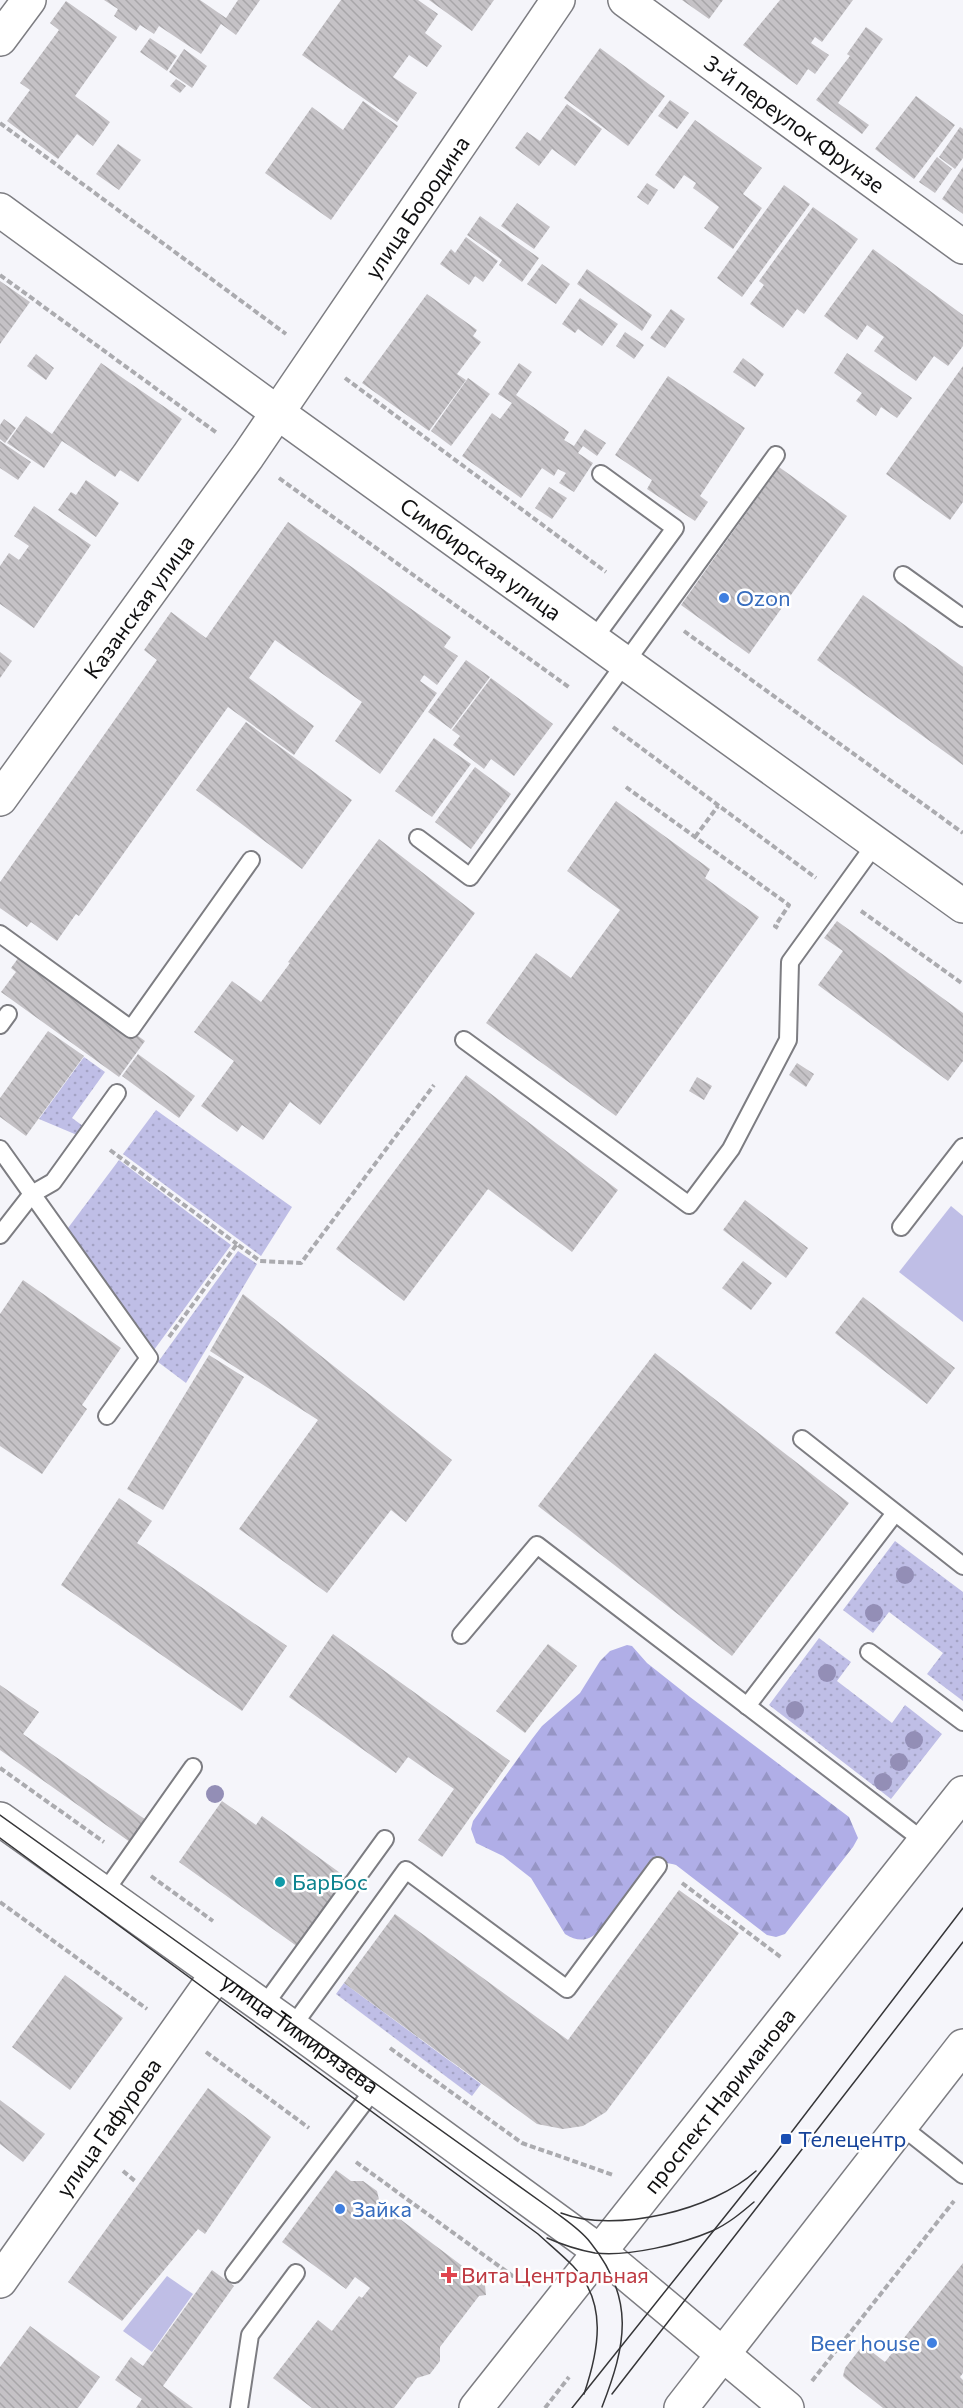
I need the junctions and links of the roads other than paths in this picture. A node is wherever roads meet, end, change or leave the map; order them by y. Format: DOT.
graph roads {
  1 [pos="29,0"];
  2 [pos="558,0"];
  3 [pos="625,0"];
  4 [pos="0,39"];
  5 [pos="0,210"];
  6 [pos="963,247"];
  7 [pos="278,413"];
  8 [pos="776,455"];
  9 [pos="601,474"];
  10 [pos="903,575"];
  11 [pos="963,618"];
  12 [pos="593,640"];
  13 [pos="626,664"];
  14 [pos="0,799"];
  15 [pos="417,838"];
  16 [pos="876,843"];
  17 [pos="251,860"];
  18 [pos="963,906"];
  19 [pos="0,934"];
  20 [pos="464,1040"];
  21 [pos="117,1093"];
  22 [pos="963,1147"];
  23 [pos="0,1149"];
  24 [pos="32,1194"];
  25 [pos="901,1227"];
  26 [pos="0,1235"];
  27 [pos="107,1416"];
  28 [pos="802,1439"];
  29 [pos="895,1513"];
  30 [pos="963,1566"];
  31 [pos="461,1635"];
  32 [pos="869,1652"];
  33 [pos="747,1706"];
  34 [pos="963,1722"];
  35 [pos="193,1767"];
  36 [pos="963,1793"];
  37 [pos="0,1819"];
  38 [pos="386,1839"];
  39 [pos="925,1842"];
  40 [pos="658,1866"];
  41 [pos="104,1893"];
  42 [pos="217,1974"];
  43 [pos="263,2007"];
  44 [pos="292,2027"];
  45 [pos="963,2046"];
  46 [pos="375,2088"];
  47 [pos="901,2126"];
  48 [pos="963,2175"];
  49 [pos="599,2251"];
  50 [pos="296,2273"];
  51 [pos="234,2274"];
  52 [pos="0,2281"];
  53 [pos="721,2355"];
  54 [pos="238,2408"];
  55 [pos="476,2408"];
  56 [pos="681,2408"];
  57 [pos="787,2408"];
  1 -- 4 [label="street"];
  2 -- 7 [label="street, улица Бородина"];
  3 -- 6 [label="street, 3-й переулок Фрунзе"];
  5 -- 7 [label="street, Симбирская улица"];
  7 -- 12 [label="street, Симбирская улица"];
  7 -- 14 [label="street, Казанская улица"];
  8 -- 13 [label="lane"];
  9 -- 12 [label="lane"];
  10 -- 11 [label="lane"];
  12 -- 13 [label="street, Симбирская улица"];
  13 -- 15 [label="lane"];
  13 -- 16 [label="street, Симбирская улица"];
  16 -- 18 [label="street, Симбирская улица"];
  16 -- 20 [label="lane"];
  17 -- 19 [label="lane"];
  21 -- 24 [label="lane"];
  22 -- 25 [label="lane"];
  23 -- 24 [label="lane"];
  24 -- 26 [label="lane"];
  24 -- 27 [label="lane"];
  28 -- 29 [label="lane"];
  29 -- 30 [label="lane"];
  29 -- 33 [label="lane"];
  31 -- 33 [label="lane"];
  32 -- 34 [label="lane"];
  33 -- 39 [label="lane"];
  35 -- 41 [label="lane"];
  36 -- 39 [label="street, проспект Нариманова"];
  37 -- 41 [label="street, улица Тимирязева"];
  38 -- 43 [label="lane"];
  39 -- 49 [label="street, проспект Нариманова"];
  40 -- 44 [label="lane"];
  41 -- 42 [label="street, улица Тимирязева"];
  42 -- 43 [label="street, улица Тимирязева"];
  42 -- 52 [label="street, улица Гафурова"];
  43 -- 44 [label="street, улица Тимирязева"];
  44 -- 46 [label="street, улица Тимирязева"];
  45 -- 47 [label="street"];
  46 -- 49 [label="street, улица Тимирязева"];
  46 -- 51 [label="lane"];
  47 -- 48 [label="lane"];
  47 -- 53 [label="street"];
  49 -- 53 [label="street, улица Тимирязева"];
  49 -- 55 [label="street, проспект Нариманова"];
  50 -- 54 [label="lane"];
  53 -- 56 [label="street"];
  53 -- 57 [label="street, улица Тимирязева"];
}
